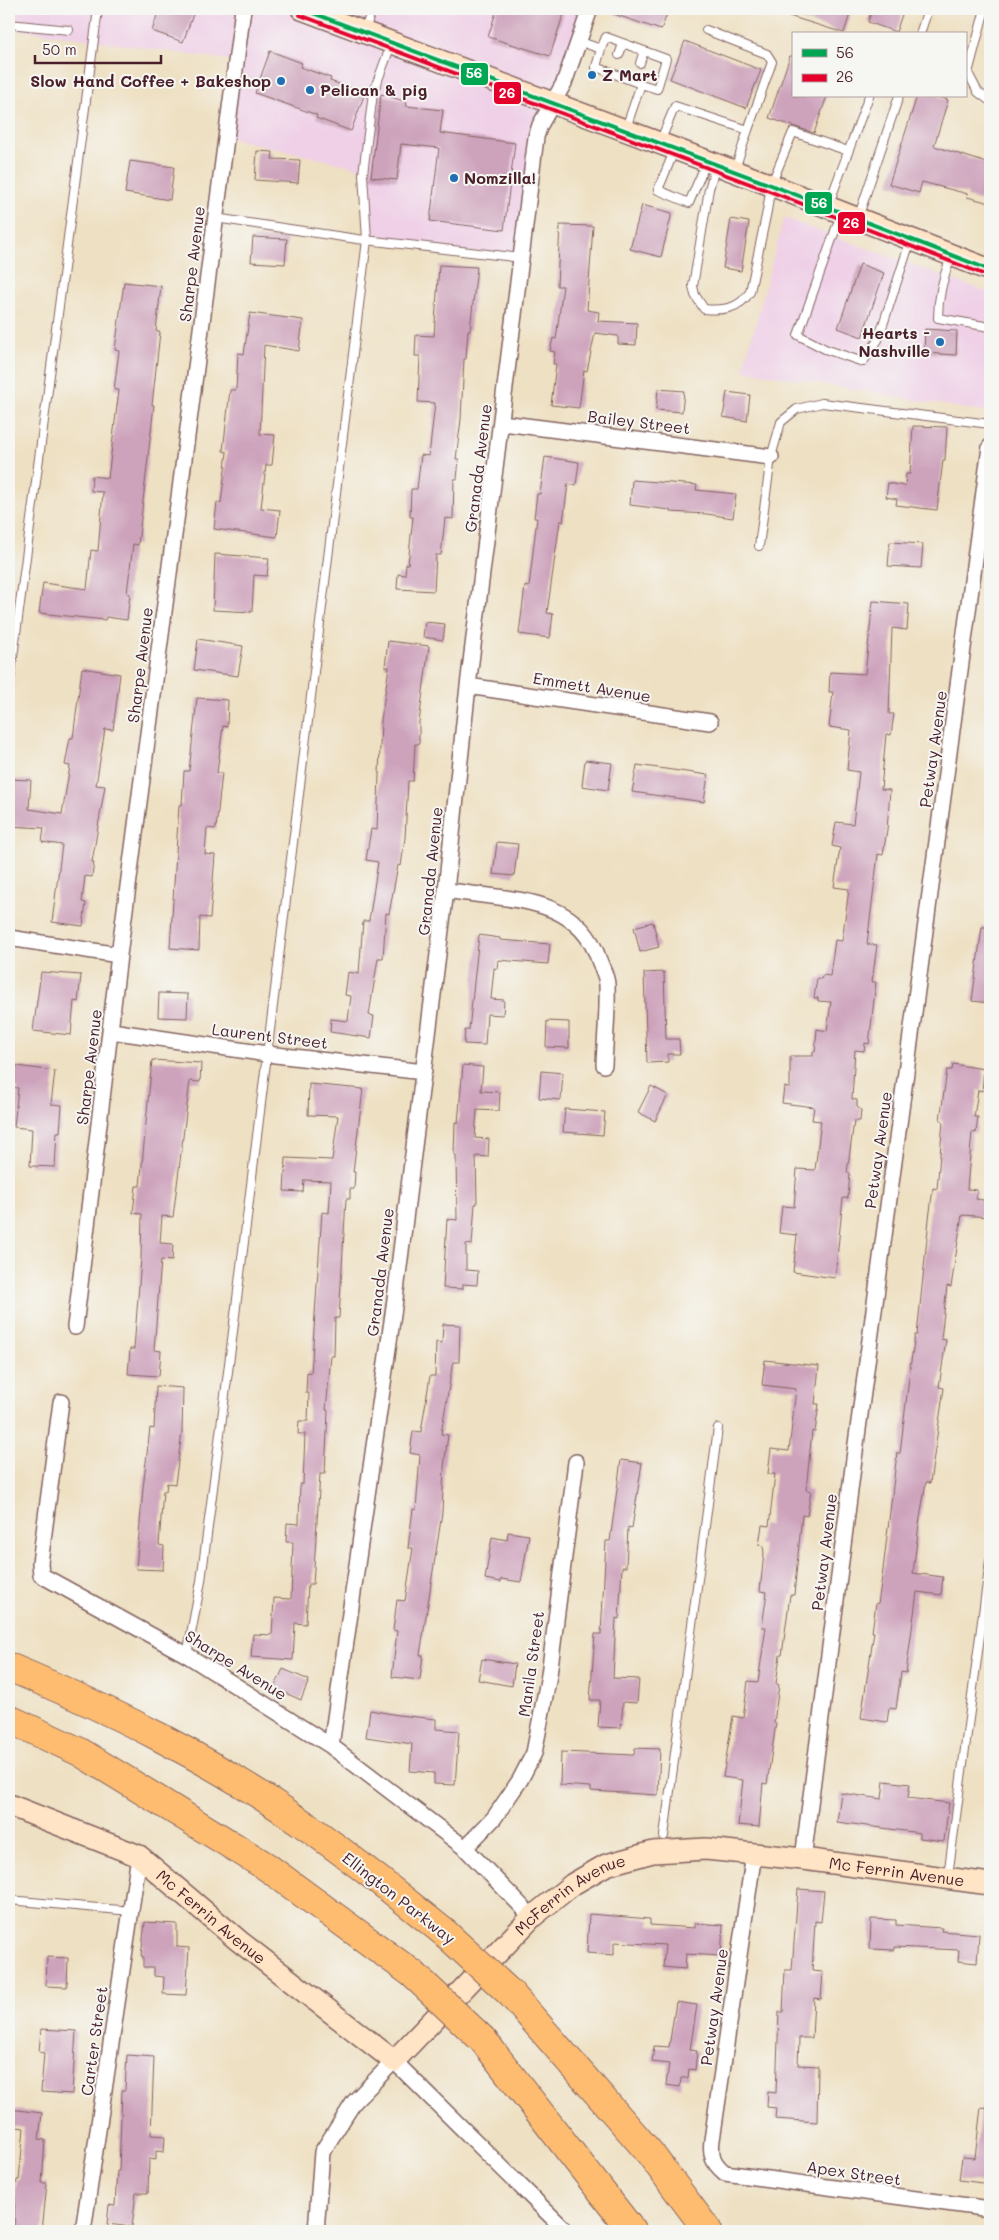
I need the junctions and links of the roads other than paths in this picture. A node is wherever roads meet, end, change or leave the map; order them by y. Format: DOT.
graph roads {
  1 [pos="98,9"];
  2 [pos="242,9"];
  3 [pos="302,9"];
  4 [pos="372,9"];
  5 [pos="590,9"];
  6 [pos="928,9"];
  7 [pos="985,9"];
  8 [pos="9,24"];
  9 [pos="69,30"];
  10 [pos="706,30"];
  11 [pos="364,32"];
  12 [pos="921,32"];
  13 [pos="391,42"];
  14 [pos="578,42"];
  15 [pos="623,44"];
  16 [pos="601,49"];
  17 [pos="644,51"];
  18 [pos="619,55"];
  19 [pos="640,63"];
  20 [pos="636,81"];
  21 [pos="868,98"];
  22 [pos="898,98"];
  23 [pos="990,101"];
  24 [pos="552,103"];
  25 [pos="625,130"];
  26 [pos="748,130"];
  27 [pos="667,146"];
  28 [pos="848,152"];
  29 [pos="719,166"];
  30 [pos="771,185"];
  31 [pos="842,214"];
  32 [pos="215,218"];
  33 [pos="367,240"];
  34 [pos="911,240"];
  35 [pos="952,255"];
  36 [pos="522,258"];
  37 [pos="990,270"];
  38 [pos="990,327"];
  39 [pos="502,423"];
  40 [pos="990,424"];
  41 [pos="990,447"];
  42 [pos="771,457"];
  43 [pos="989,476"];
  44 [pos="987,502"];
  45 [pos="985,532"];
  46 [pos="759,546"];
  47 [pos="468,686"];
  48 [pos="9,687"];
  49 [pos="710,722"];
  50 [pos="446,890"];
  51 [pos="9,938"];
  52 [pos="119,955"];
  53 [pos="111,1031"];
  54 [pos="267,1054"];
  55 [pos="604,1065"];
  56 [pos="424,1072"];
  57 [pos="75,1327"];
  58 [pos="61,1402"];
  59 [pos="718,1428"];
  60 [pos="576,1462"];
  61 [pos="990,1561"];
  62 [pos="187,1655"];
  63 [pos="9,1667"];
  64 [pos="9,1719"];
  65 [pos="331,1746"];
  66 [pos="9,1805"];
  67 [pos="664,1836"];
  68 [pos="465,1848"];
  69 [pos="754,1854"];
  70 [pos="139,1856"];
  71 [pos="803,1859"];
  72 [pos="948,1878"];
  73 [pos="990,1884"];
  74 [pos="9,1900"];
  75 [pos="131,1911"];
  76 [pos="532,1917"];
  77 [pos="394,2061"];
  78 [pos="715,2165"];
  79 [pos="990,2208"];
  80 [pos="83,2231"];
  81 [pos="316,2231"];
  82 [pos="566,2231"];
  83 [pos="632,2231"];
  84 [pos="708,2231"];
  1 -- 48 [label="lane"];
  2 -- 32 [label="street, Sharpe Avenue"];
  3 -- 11 [label="street"];
  4 -- 11 [label="lane"];
  5 -- 14 [label="street, Granada Avenue"];
  6 -- 12 [label="lane"];
  7 -- 23 [label="lane"];
  8 -- 9 [label="lane"];
  10 -- 26 [label="lane"];
  11 -- 13 [label="street"];
  13 -- 24 [label="street"];
  13 -- 33 [label="lane"];
  14 -- 16 [label="lane"];
  14 -- 24 [label="street, Granada Avenue"];
  15 -- 16 [label="lane"];
  15 -- 17 [label="lane"];
  15 -- 18 [label="lane"];
  16 -- 20 [label="lane"];
  17 -- 19 [label="lane"];
  17 -- 20 [label="lane"];
  20 -- 25 [label="lane"];
  21 -- 28 [label="lane"];
  22 -- 31 [label="lane"];
  24 -- 25 [label="street"];
  24 -- 36 [label="street, Granada Avenue"];
  25 -- 27 [label="street"];
  26 -- 27 [label="lane"];
  26 -- 29 [label="lane"];
  27 -- 29 [label="street"];
  27 -- 29 [label="lane"];
  28 -- 30 [label="lane"];
  28 -- 31 [label="lane"];
  29 -- 30 [label="street"];
  29 -- 30 [label="lane"];
  30 -- 31 [label="street"];
  31 -- 34 [label="street"];
  31 -- 34 [label="lane"];
  32 -- 33 [label="lane"];
  32 -- 52 [label="street, Sharpe Avenue"];
  33 -- 36 [label="lane"];
  33 -- 54 [label="lane"];
  34 -- 35 [label="street"];
  35 -- 37 [label="street"];
  35 -- 38 [label="lane"];
  36 -- 39 [label="street, Granada Avenue"];
  39 -- 42 [label="street, Bailey Street"];
  39 -- 47 [label="street, Granada Avenue"];
  40 -- 42 [label="lane"];
  41 -- 43 [label="street, Petway Avenue"];
  42 -- 46 [label="lane"];
  43 -- 44 [label="street, Petway Avenue"];
  44 -- 45 [label="street, Petway Avenue"];
  45 -- 71 [label="street, Petway Avenue"];
  47 -- 49 [label="street, Emmett Avenue"];
  47 -- 50 [label="street, Granada Avenue"];
  50 -- 55 [label="street"];
  50 -- 56 [label="street, Granada Avenue"];
  51 -- 52 [label="street"];
  52 -- 53 [label="street, Sharpe Avenue"];
  53 -- 54 [label="street, Laurent Street"];
  53 -- 57 [label="street, Sharpe Avenue"];
  54 -- 56 [label="street, Laurent Street"];
  54 -- 62 [label="lane"];
  56 -- 65 [label="street, Granada Avenue"];
  58 -- 62 [label="street, Sharpe Avenue"];
  59 -- 67 [label="lane"];
  60 -- 68 [label="street, Manila Street"];
  61 -- 72 [label="lane"];
  62 -- 65 [label="street, Sharpe Avenue"];
  63 -- 84 [label="highway, Ellington Parkway, bridge"];
  64 -- 83 [label="highway, bridge"];
  65 -- 68 [label="street, Sharpe Avenue"];
  66 -- 70 [label="street, Mc Ferrin Avenue"];
  68 -- 76 [label="street, Sharpe Avenue"];
  69 -- 71 [label="street, McFerrin Avenue"];
  69 -- 76 [label="street, McFerrin Avenue"];
  69 -- 78 [label="street, Petway Avenue"];
  70 -- 75 [label="street, Carter Street"];
  70 -- 77 [label="street, Mc Ferrin Avenue"];
  71 -- 72 [label="street, Mc Ferrin Avenue"];
  72 -- 73 [label="street, Mc Ferrin Avenue"];
  74 -- 75 [label="lane"];
  75 -- 80 [label="street, Carter Street"];
  76 -- 77 [label="street, McFerrin Avenue"];
  77 -- 81 [label="street"];
  77 -- 82 [label="street"];
  78 -- 79 [label="street, Apex Street"];
}
